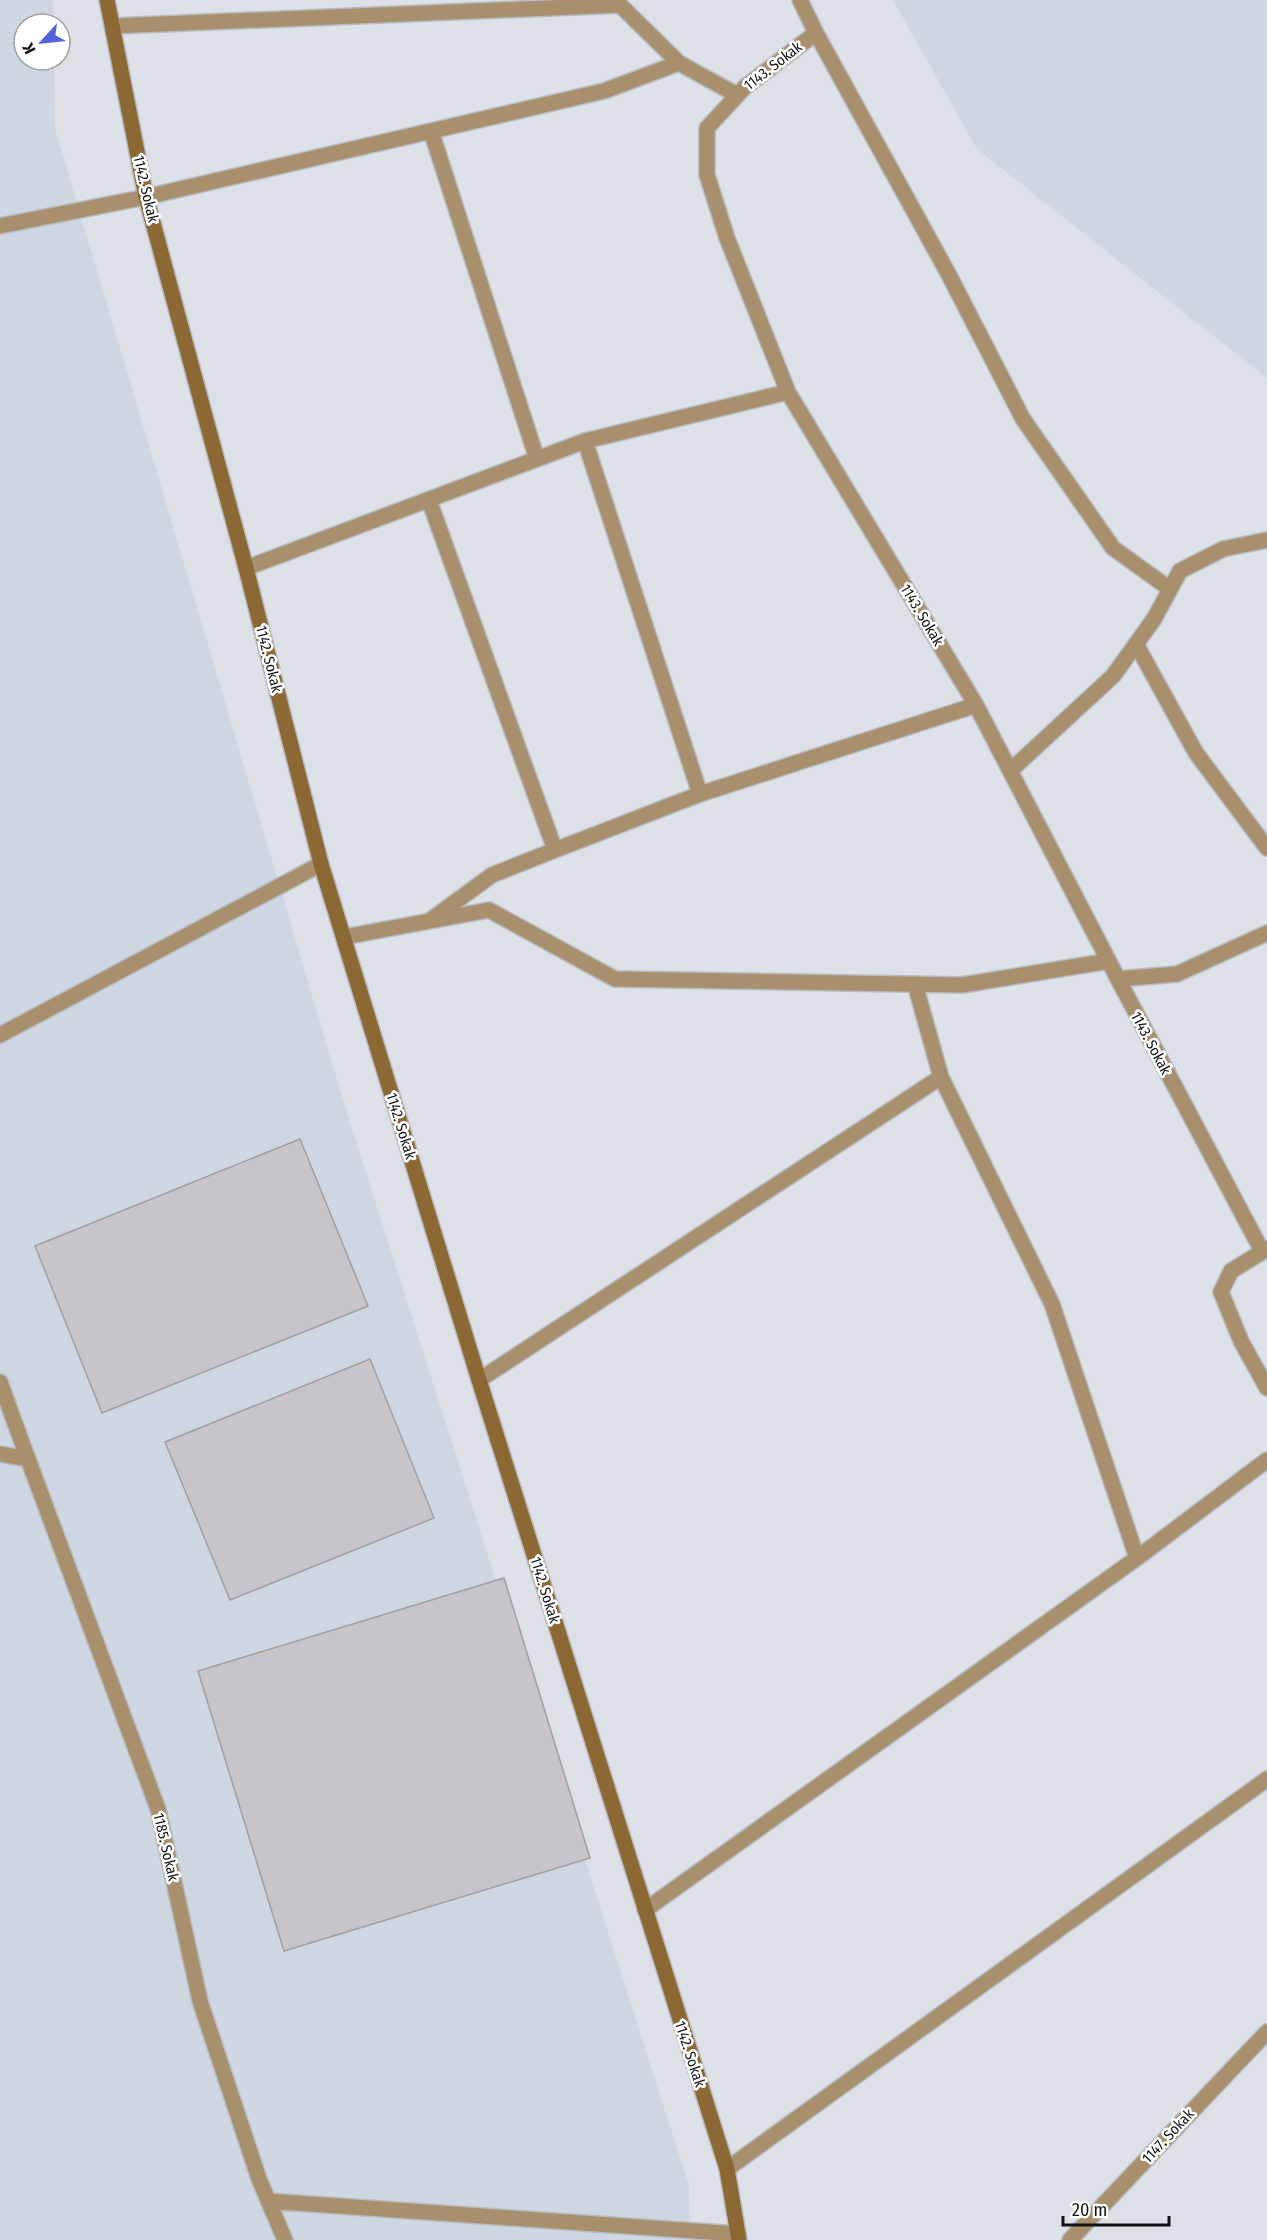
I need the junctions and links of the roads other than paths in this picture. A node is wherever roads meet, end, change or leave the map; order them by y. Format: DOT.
graph roads {
  1 [pos="107,0"];
  2 [pos="800,0"];
  3 [pos="620,2"];
  4 [pos="385,7"];
  5 [pos="113,26"];
  6 [pos="816,33"];
  7 [pos="679,63"];
  8 [pos="737,95"];
  9 [pos="431,131"];
  10 [pos="146,197"];
  11 [pos="0,226"];
  12 [pos="788,392"];
  13 [pos="585,441"];
  14 [pos="537,459"];
  15 [pos="429,500"];
  16 [pos="1267,540"];
  17 [pos="246,568"];
  18 [pos="1170,589"];
  19 [pos="1136,644"];
  20 [pos="976,705"];
  21 [pos="1010,771"];
  22 [pos="700,794"];
  23 [pos="1267,848"];
  24 [pos="555,850"];
  25 [pos="321,864"];
  26 [pos="428,922"];
  27 [pos="1267,933"];
  28 [pos="344,937"];
  29 [pos="1108,962"];
  30 [pos="1118,979"];
  31 [pos="915,984"];
  32 [pos="0,1035"];
  33 [pos="941,1077"];
  34 [pos="1264,1250"];
  35 [pos="479,1380"];
  36 [pos="0,1382"];
  37 [pos="1267,1388"];
  38 [pos="0,1454"];
  39 [pos="28,1459"];
  40 [pos="1267,1460"];
  41 [pos="1137,1557"];
  42 [pos="1267,1779"];
  43 [pos="645,1910"];
  44 [pos="1267,2032"];
  45 [pos="727,2169"];
  46 [pos="268,2201"];
  47 [pos="738,2237"];
  48 [pos="285,2240"];
  49 [pos="1070,2240"];
  1 -- 5 [label="street, 1142. Sokak"];
  2 -- 6 [label="street, 1143. Sokak"];
  3 -- 4 [label="street"];
  3 -- 7 [label="street"];
  4 -- 5 [label="street"];
  5 -- 10 [label="street, 1142. Sokak"];
  6 -- 8 [label="street, 1143. Sokak"];
  6 -- 18 [label="street"];
  7 -- 8 [label="street"];
  7 -- 9 [label="street"];
  8 -- 12 [label="street, 1143. Sokak"];
  9 -- 10 [label="street"];
  9 -- 14 [label="street"];
  10 -- 11 [label="street"];
  10 -- 17 [label="street, 1142. Sokak"];
  12 -- 13 [label="street"];
  12 -- 20 [label="street, 1143. Sokak"];
  13 -- 14 [label="street"];
  13 -- 22 [label="street"];
  14 -- 15 [label="street"];
  15 -- 17 [label="street"];
  15 -- 24 [label="street"];
  16 -- 18 [label="street"];
  17 -- 25 [label="street, 1142. Sokak"];
  18 -- 19 [label="street"];
  19 -- 21 [label="street"];
  19 -- 23 [label="street"];
  20 -- 21 [label="street, 1143. Sokak"];
  20 -- 22 [label="street"];
  21 -- 29 [label="street, 1143. Sokak"];
  22 -- 24 [label="street"];
  24 -- 26 [label="street"];
  25 -- 28 [label="street, 1142. Sokak"];
  25 -- 32 [label="street"];
  26 -- 28 [label="street"];
  26 -- 31 [label="street"];
  27 -- 30 [label="street"];
  28 -- 35 [label="street, 1142. Sokak"];
  29 -- 30 [label="street, 1143. Sokak"];
  29 -- 31 [label="street"];
  30 -- 34 [label="street, 1143. Sokak"];
  31 -- 33 [label="street"];
  33 -- 35 [label="street"];
  33 -- 41 [label="street"];
  34 -- 37 [label="street"];
  35 -- 43 [label="street, 1142. Sokak"];
  36 -- 39 [label="street, 1185. Sokak"];
  38 -- 39 [label="street"];
  39 -- 46 [label="street, 1185. Sokak"];
  40 -- 41 [label="street"];
  41 -- 43 [label="street"];
  42 -- 45 [label="street"];
  43 -- 45 [label="street, 1142. Sokak"];
  44 -- 49 [label="street, 1147. Sokak"];
  45 -- 47 [label="street, 1142. Sokak"];
  46 -- 47 [label="street"];
  46 -- 48 [label="street, 1185. Sokak"];
}
